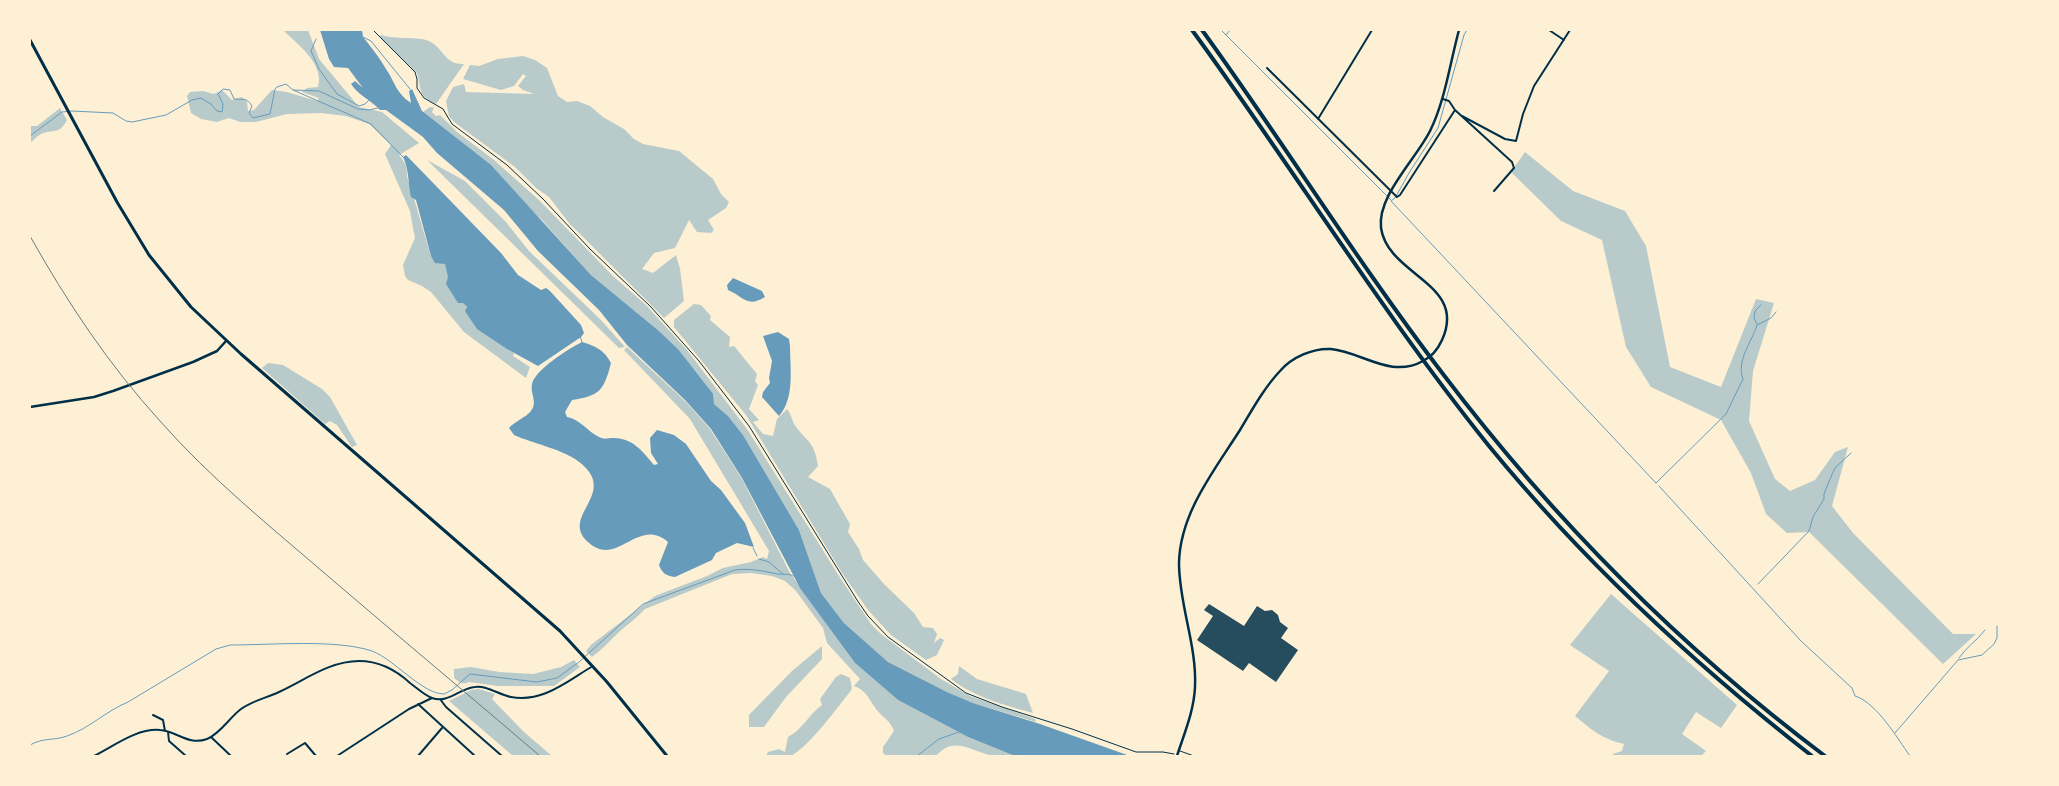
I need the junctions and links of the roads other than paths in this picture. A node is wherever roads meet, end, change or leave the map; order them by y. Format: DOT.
graph roads {
  1 [pos="1192,30"];
  2 [pos="1202,30"];
  3 [pos="1372,30"];
  4 [pos="1459,30"];
  5 [pos="1549,30"];
  6 [pos="1570,30"];
  7 [pos="30,40"];
  8 [pos="1564,40"];
  9 [pos="1267,68"];
  10 [pos="1441,98"];
  11 [pos="1455,110"];
  12 [pos="1462,116"];
  13 [pos="1318,118"];
  14 [pos="1494,191"];
  15 [pos="1392,193"];
  16 [pos="226,342"];
  17 [pos="30,407"];
  18 [pos="593,666"];
  19 [pos="432,698"];
  20 [pos="440,699"];
  21 [pos="418,704"];
  22 [pos="152,715"];
  23 [pos="442,728"];
  24 [pos="166,731"];
  25 [pos="211,737"];
  26 [pos="1179,750"];
  27 [pos="421,752"];
  28 [pos="287,754"];
  29 [pos="94,756"];
  30 [pos="186,756"];
  31 [pos="231,756"];
  32 [pos="316,756"];
  33 [pos="337,756"];
  34 [pos="418,756"];
  35 [pos="425,756"];
  36 [pos="476,756"];
  37 [pos="502,756"];
  38 [pos="667,756"];
  39 [pos="1177,756"];
  40 [pos="1194,756"];
  41 [pos="1812,756"];
  42 [pos="1825,756"];
  1 -- 41 [label="highway"];
  2 -- 42 [label="highway"];
  3 -- 13 [label="street"];
  4 -- 10 [label="street"];
  5 -- 8 [label="street"];
  6 -- 8 [label="street"];
  7 -- 16 [label="main road"];
  8 -- 12 [label="street"];
  9 -- 13 [label="street"];
  10 -- 11 [label="street"];
  10 -- 15 [label="street"];
  11 -- 12 [label="street"];
  11 -- 15 [label="street"];
  12 -- 14 [label="street"];
  13 -- 15 [label="street"];
  15 -- 26 [label="street"];
  16 -- 17 [label="street"];
  16 -- 18 [label="main road"];
  18 -- 20 [label="street"];
  18 -- 38 [label="main road"];
  19 -- 20 [label="street"];
  19 -- 21 [label="street"];
  19 -- 25 [label="street"];
  20 -- 37 [label="street"];
  21 -- 23 [label="street"];
  21 -- 33 [label="street"];
  22 -- 24 [label="street"];
  23 -- 27 [label="street"];
  23 -- 36 [label="street"];
  24 -- 25 [label="street"];
  24 -- 29 [label="street"];
  24 -- 30 [label="street"];
  25 -- 31 [label="street"];
  26 -- 39 [label="street"];
  26 -- 40 [label="lane"];
  27 -- 34 [label="street"];
  27 -- 35 [label="street"];
  28 -- 32 [label="street"];
}
